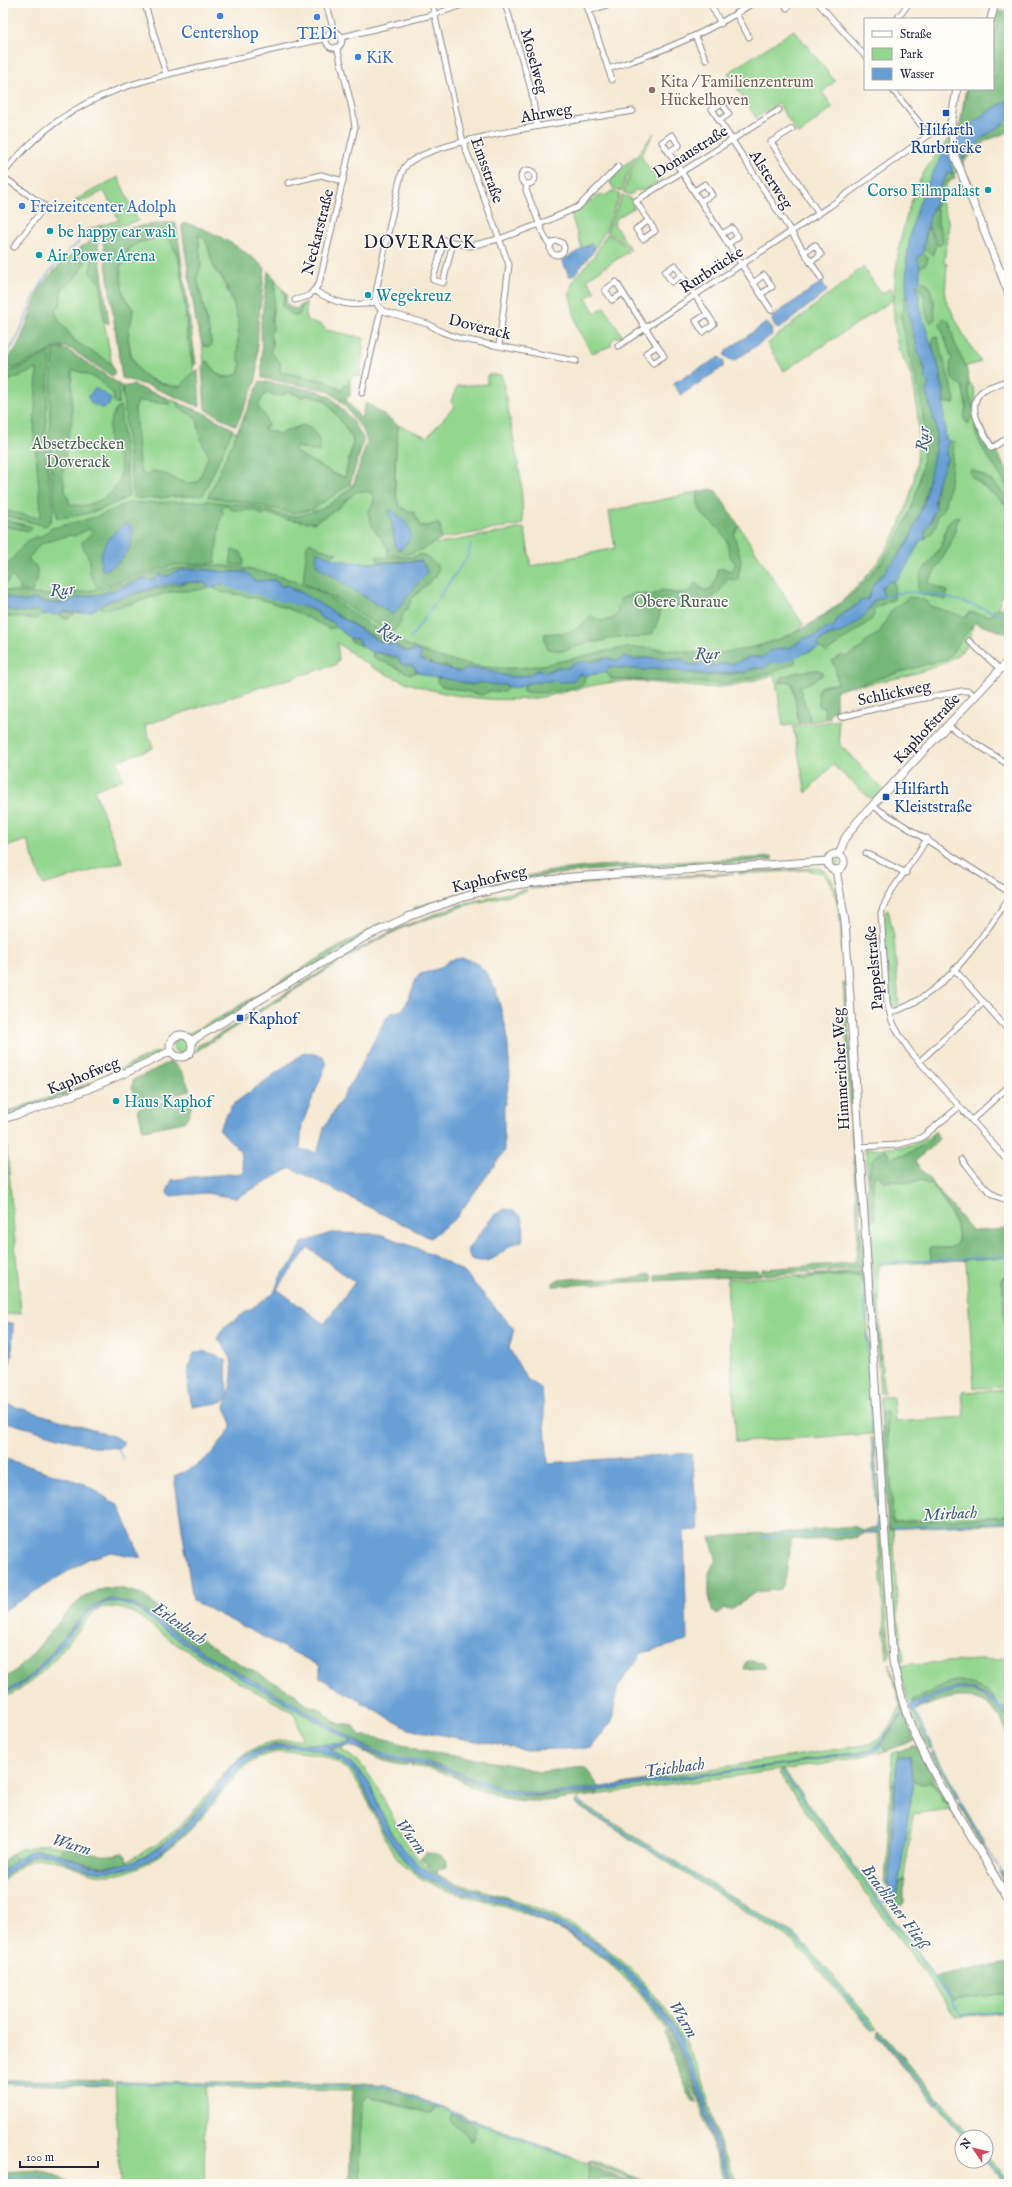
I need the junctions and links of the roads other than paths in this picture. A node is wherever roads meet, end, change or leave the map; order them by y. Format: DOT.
graph roads {
  1 [pos="326,3"];
  2 [pos="432,3"];
  3 [pos="468,3"];
  4 [pos="505,3"];
  5 [pos="586,3"];
  6 [pos="613,3"];
  7 [pos="710,3"];
  8 [pos="753,3"];
  9 [pos="784,3"];
  10 [pos="909,3"];
  11 [pos="995,3"];
  12 [pos="821,4"];
  13 [pos="146,8"];
  14 [pos="787,8"];
  15 [pos="589,11"];
  16 [pos="436,14"];
  17 [pos="736,14"];
  18 [pos="898,18"];
  19 [pos="991,18"];
  20 [pos="720,24"];
  21 [pos="334,31"];
  22 [pos="695,36"];
  23 [pos="342,37"];
  24 [pos="749,37"];
  25 [pos="325,39"];
  26 [pos="337,47"];
  27 [pos="864,55"];
  28 [pos="706,60"];
  29 [pos="608,70"];
  30 [pos="166,74"];
  31 [pos="612,80"];
  32 [pos="893,90"];
  33 [pos="957,90"];
  34 [pos="779,110"];
  35 [pos="633,111"];
  36 [pos="719,121"];
  37 [pos="951,123"];
  38 [pos="537,126"];
  39 [pos="792,129"];
  40 [pos="929,135"];
  41 [pos="732,140"];
  42 [pos="463,142"];
  43 [pos="669,152"];
  44 [pos="618,168"];
  45 [pos="682,172"];
  46 [pos="3,176"];
  47 [pos="343,180"];
  48 [pos="288,184"];
  49 [pos="526,184"];
  50 [pos="694,191"];
  51 [pos="701,202"];
  52 [pos="818,214"];
  53 [pos="648,220"];
  54 [pos="540,224"];
  55 [pos="791,232"];
  56 [pos="722,234"];
  57 [pos="499,239"];
  58 [pos="453,242"];
  59 [pos="728,244"];
  60 [pos="550,245"];
  61 [pos="14,247"];
  62 [pos="804,252"];
  63 [pos="810,262"];
  64 [pos="742,265"];
  65 [pos="1000,270"];
  66 [pos="1009,274"];
  67 [pos="682,275"];
  68 [pos="821,278"];
  69 [pos="753,283"];
  70 [pos="315,291"];
  71 [pos="623,293"];
  72 [pos="761,294"];
  73 [pos="1009,294"];
  74 [pos="695,295"];
  75 [pos="295,300"];
  76 [pos="376,302"];
  77 [pos="381,309"];
  78 [pos="771,310"];
  79 [pos="707,314"];
  80 [pos="646,328"];
  81 [pos="499,345"];
  82 [pos="618,346"];
  83 [pos="657,346"];
  84 [pos="576,361"];
  85 [pos="1009,380"];
  86 [pos="362,393"];
  87 [pos="1009,437"];
  88 [pos="969,641"];
  89 [pos="1009,660"];
  90 [pos="1001,670"];
  91 [pos="974,695"];
  92 [pos="842,717"];
  93 [pos="947,725"];
  94 [pos="1009,765"];
  95 [pos="873,806"];
  96 [pos="927,838"];
  97 [pos="866,853"];
  98 [pos="839,855"];
  99 [pos="828,862"];
  100 [pos="836,870"];
  101 [pos="906,873"];
  102 [pos="1009,892"];
  103 [pos="1009,898"];
  104 [pos="954,969"];
  105 [pos="984,1002"];
  106 [pos="890,1013"];
  107 [pos="1009,1031"];
  108 [pos="191,1040"];
  109 [pos="171,1051"];
  110 [pos="919,1062"];
  111 [pos="1009,1086"];
  112 [pos="959,1106"];
  113 [pos="3,1119"];
  114 [pos="972,1120"];
  115 [pos="859,1147"];
  116 [pos="962,1159"];
  117 [pos="1009,1162"];
  118 [pos="1009,1199"];
  119 [pos="1009,1901"];
  1 -- 21 [label="street"];
  2 -- 16 [label="street, Emsstraße"];
  3 -- 16 [label="street"];
  4 -- 38 [label="street, Moselweg"];
  5 -- 15 [label="street"];
  6 -- 15 [label="street"];
  7 -- 20 [label="street"];
  8 -- 17 [label="street"];
  9 -- 14 [label="street"];
  10 -- 18 [label="street"];
  11 -- 19 [label="main road"];
  12 -- 27 [label="street"];
  13 -- 30 [label="street"];
  15 -- 29 [label="street"];
  16 -- 23 [label="street"];
  16 -- 42 [label="street, Emsstraße"];
  17 -- 20 [label="street"];
  17 -- 24 [label="street"];
  20 -- 22 [label="street"];
  21 -- 23 [label="street"];
  21 -- 25 [label="street"];
  22 -- 28 [label="street"];
  22 -- 29 [label="street"];
  23 -- 26 [label="street"];
  25 -- 26 [label="street"];
  25 -- 30 [label="street"];
  26 -- 47 [label="street, Neckarstraße"];
  29 -- 31 [label="street"];
  30 -- 46 [label="street"];
  32 -- 40 [label="street"];
  33 -- 37 [label="main road"];
  34 -- 41 [label="street, Donaustraße"];
  35 -- 38 [label="street, Ahrweg"];
  36 -- 41 [label="street, Alsterweg"];
  37 -- 40 [label="street, Rurbrücke"];
  37 -- 65 [label="main road"];
  38 -- 42 [label="street, Ahrweg"];
  39 -- 52 [label="street"];
  40 -- 52 [label="street, Rurbrücke"];
  41 -- 45 [label="street, Donaustraße"];
  41 -- 55 [label="street, Alsterweg"];
  42 -- 57 [label="street, Emsstraße"];
  42 -- 76 [label="street, Ahrweg"];
  43 -- 45 [label="street"];
  44 -- 54 [label="street"];
  45 -- 50 [label="street"];
  45 -- 53 [label="street, Donaustraße"];
  46 -- 61 [label="street"];
  47 -- 48 [label="street, Neckarstraße"];
  47 -- 70 [label="street, Neckarstraße"];
  49 -- 54 [label="street"];
  50 -- 51 [label="street"];
  50 -- 51 [label="street"];
  51 -- 56 [label="street"];
  52 -- 55 [label="street, Rurbrücke"];
  54 -- 57 [label="street"];
  54 -- 60 [label="street"];
  55 -- 62 [label="street, Alsterweg"];
  55 -- 64 [label="street, Rurbrücke"];
  56 -- 59 [label="street"];
  56 -- 59 [label="street"];
  57 -- 58 [label="street"];
  57 -- 81 [label="street, Emsstraße"];
  58 -- 58 [label="street"];
  59 -- 64 [label="street"];
  62 -- 63 [label="street, Alsterweg"];
  62 -- 63 [label="street"];
  63 -- 68 [label="street, Alsterweg"];
  64 -- 69 [label="street"];
  64 -- 74 [label="street, Rurbrücke"];
  65 -- 66 [label="street"];
  65 -- 73 [label="main road"];
  67 -- 74 [label="street"];
  69 -- 72 [label="street"];
  69 -- 72 [label="street"];
  70 -- 75 [label="street, Neckarstraße"];
  70 -- 76 [label="street"];
  71 -- 80 [label="street"];
  72 -- 78 [label="street"];
  74 -- 79 [label="street"];
  74 -- 80 [label="street, Rurbrücke"];
  76 -- 77 [label="street"];
  77 -- 81 [label="street, Doverack"];
  77 -- 86 [label="street"];
  80 -- 82 [label="street, Rurbrücke"];
  80 -- 83 [label="street"];
  81 -- 84 [label="street, Doverack"];
  85 -- 87 [label="street"];
  88 -- 90 [label="street"];
  89 -- 90 [label="main road, Kaphofstraße"];
  90 -- 91 [label="main road, Kaphofstraße"];
  91 -- 92 [label="street, Schlickweg"];
  91 -- 93 [label="main road, Kaphofstraße"];
  93 -- 94 [label="street"];
  93 -- 95 [label="main road, Kaphofstraße"];
  95 -- 96 [label="street"];
  95 -- 98 [label="main road, Kaphofstraße"];
  96 -- 101 [label="street, Pappelstraße"];
  96 -- 102 [label="street"];
  97 -- 101 [label="street"];
  98 -- 99 [label="main road"];
  98 -- 100 [label="main road"];
  99 -- 100 [label="main road"];
  99 -- 108 [label="main road, Kaphofweg"];
  100 -- 115 [label="main road, Himmericher Weg"];
  101 -- 106 [label="street, Pappelstraße"];
  103 -- 104 [label="street"];
  104 -- 105 [label="street"];
  104 -- 106 [label="street"];
  105 -- 107 [label="street"];
  105 -- 110 [label="street"];
  106 -- 110 [label="street, Pappelstraße"];
  108 -- 109 [label="main road"];
  108 -- 109 [label="main road"];
  109 -- 113 [label="main road, Kaphofweg"];
  110 -- 112 [label="street, Pappelstraße"];
  111 -- 114 [label="street"];
  112 -- 114 [label="street, Pappelstraße"];
  112 -- 115 [label="street"];
  114 -- 117 [label="street, Pappelstraße"];
  115 -- 119 [label="main road, Himmericher Weg"];
  116 -- 118 [label="street"];
}
